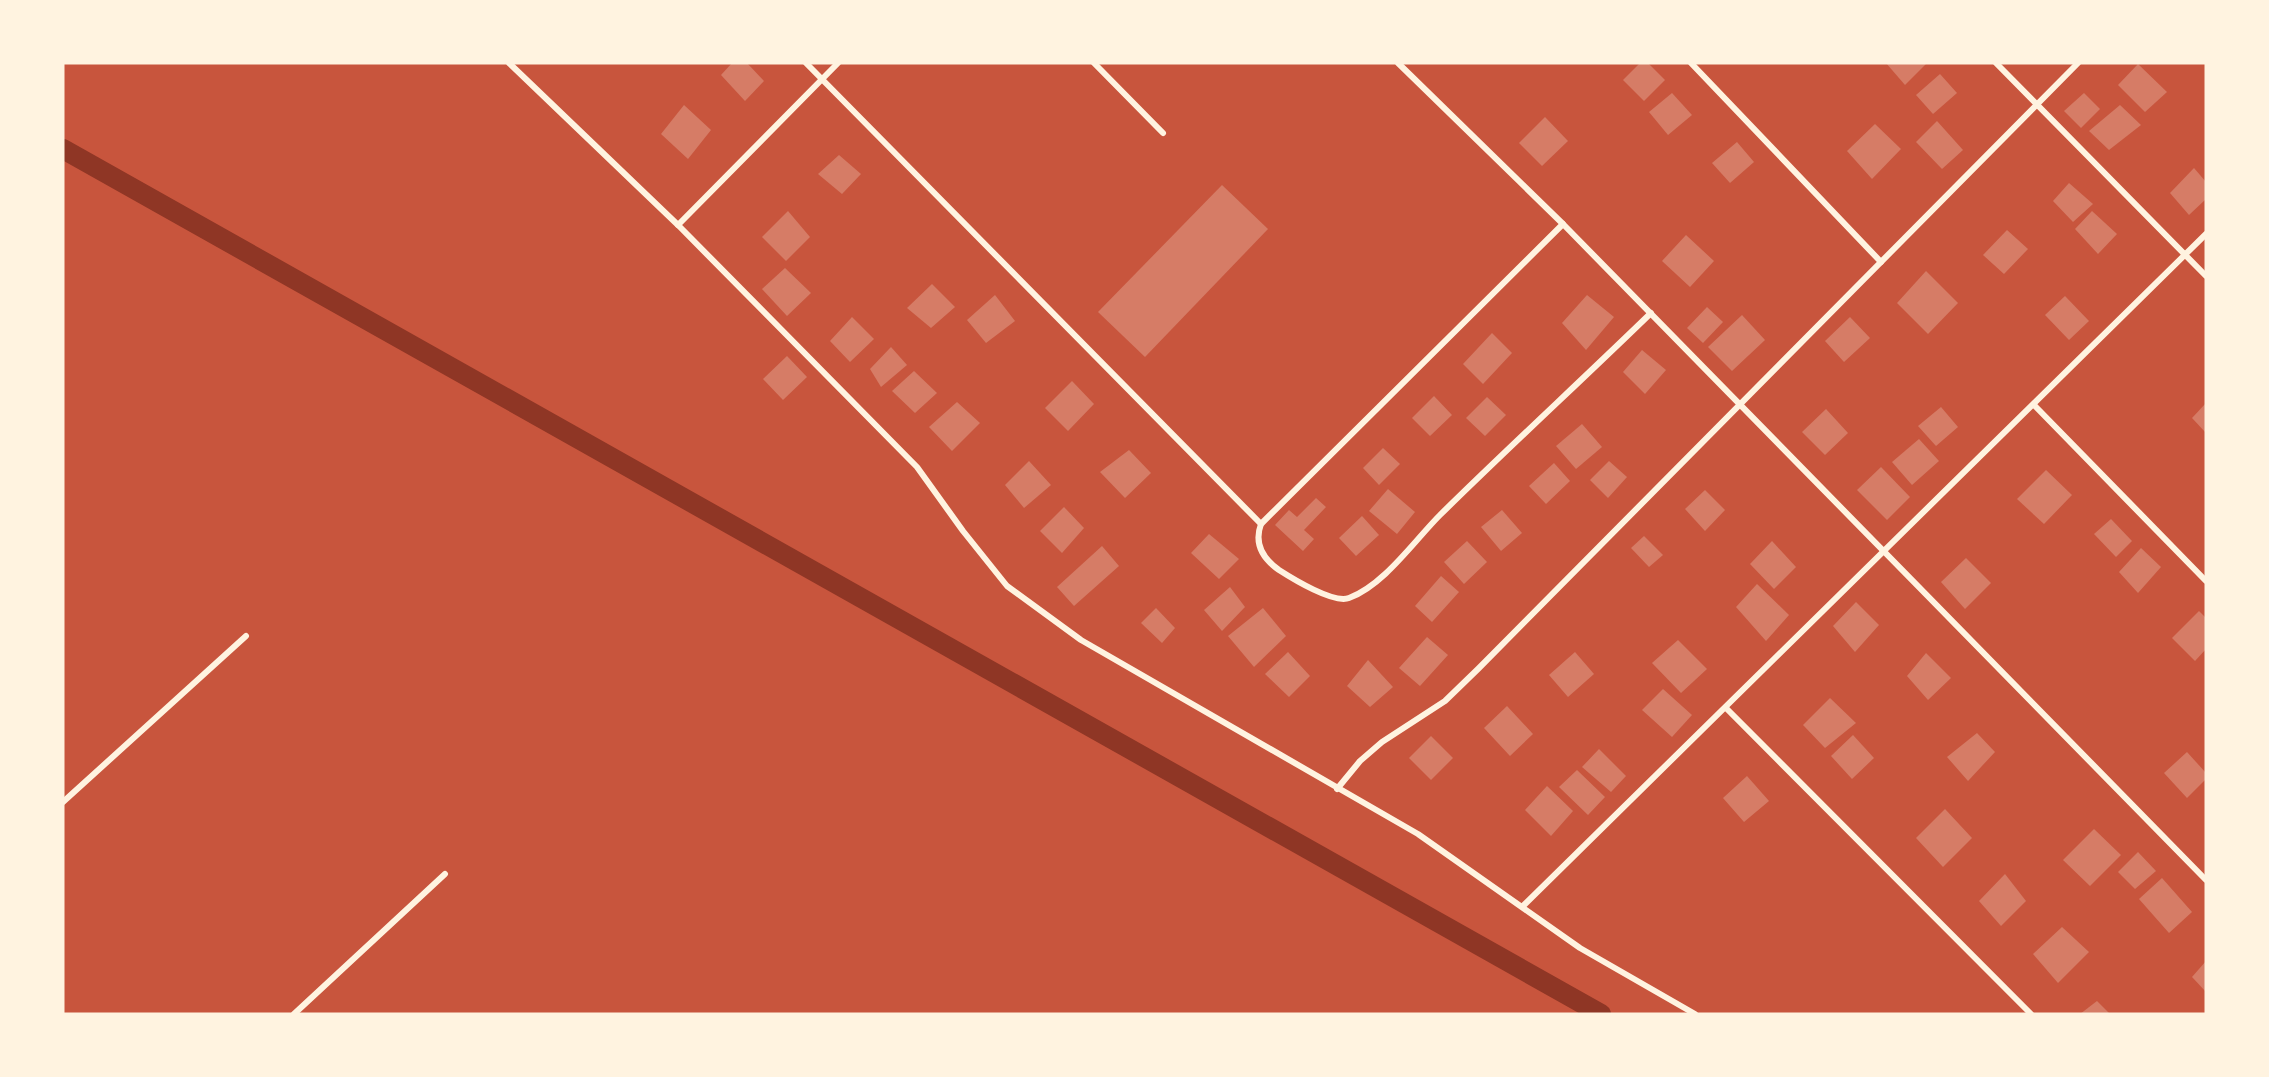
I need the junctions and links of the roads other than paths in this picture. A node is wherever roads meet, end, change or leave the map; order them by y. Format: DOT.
graph roads {
  1 [pos="509,63"];
  2 [pos="806,63"];
  3 [pos="838,63"];
  4 [pos="1094,63"];
  5 [pos="1398,63"];
  6 [pos="1691,63"];
  7 [pos="1996,63"];
  8 [pos="2078,63"];
  9 [pos="822,79"];
  10 [pos="2037,105"];
  11 [pos="1163,133"];
  12 [pos="1563,224"];
  13 [pos="678,225"];
  14 [pos="2206,234"];
  15 [pos="2185,255"];
  16 [pos="1881,262"];
  17 [pos="2206,276"];
  18 [pos="1651,313"];
  19 [pos="1740,404"];
  20 [pos="2035,406"];
  21 [pos="1261,524"];
  22 [pos="1885,551"];
  23 [pos="2206,581"];
  24 [pos="246,636"];
  25 [pos="1726,708"];
  26 [pos="1337,789"];
  27 [pos="63,802"];
  28 [pos="445,874"];
  29 [pos="2206,880"];
  30 [pos="1523,906"];
  31 [pos="294,1014"];
  32 [pos="1695,1014"];
  33 [pos="2031,1014"];
  1 -- 13 [label="street"];
  2 -- 9 [label="street"];
  3 -- 9 [label="street"];
  4 -- 11 [label="street"];
  5 -- 12 [label="street"];
  6 -- 16 [label="street"];
  7 -- 10 [label="street"];
  8 -- 10 [label="street"];
  9 -- 13 [label="street"];
  9 -- 21 [label="street"];
  10 -- 15 [label="street"];
  10 -- 16 [label="street"];
  12 -- 18 [label="street"];
  12 -- 21 [label="street"];
  13 -- 26 [label="street"];
  14 -- 15 [label="street"];
  15 -- 17 [label="street"];
  15 -- 20 [label="street"];
  16 -- 19 [label="street"];
  18 -- 19 [label="street"];
  18 -- 21 [label="street"];
  19 -- 22 [label="street"];
  19 -- 26 [label="street"];
  20 -- 22 [label="street"];
  20 -- 23 [label="street"];
  22 -- 25 [label="street"];
  22 -- 29 [label="street"];
  24 -- 27 [label="street"];
  25 -- 30 [label="street"];
  25 -- 33 [label="street"];
  26 -- 30 [label="street"];
  28 -- 31 [label="street"];
  30 -- 32 [label="street"];
}
